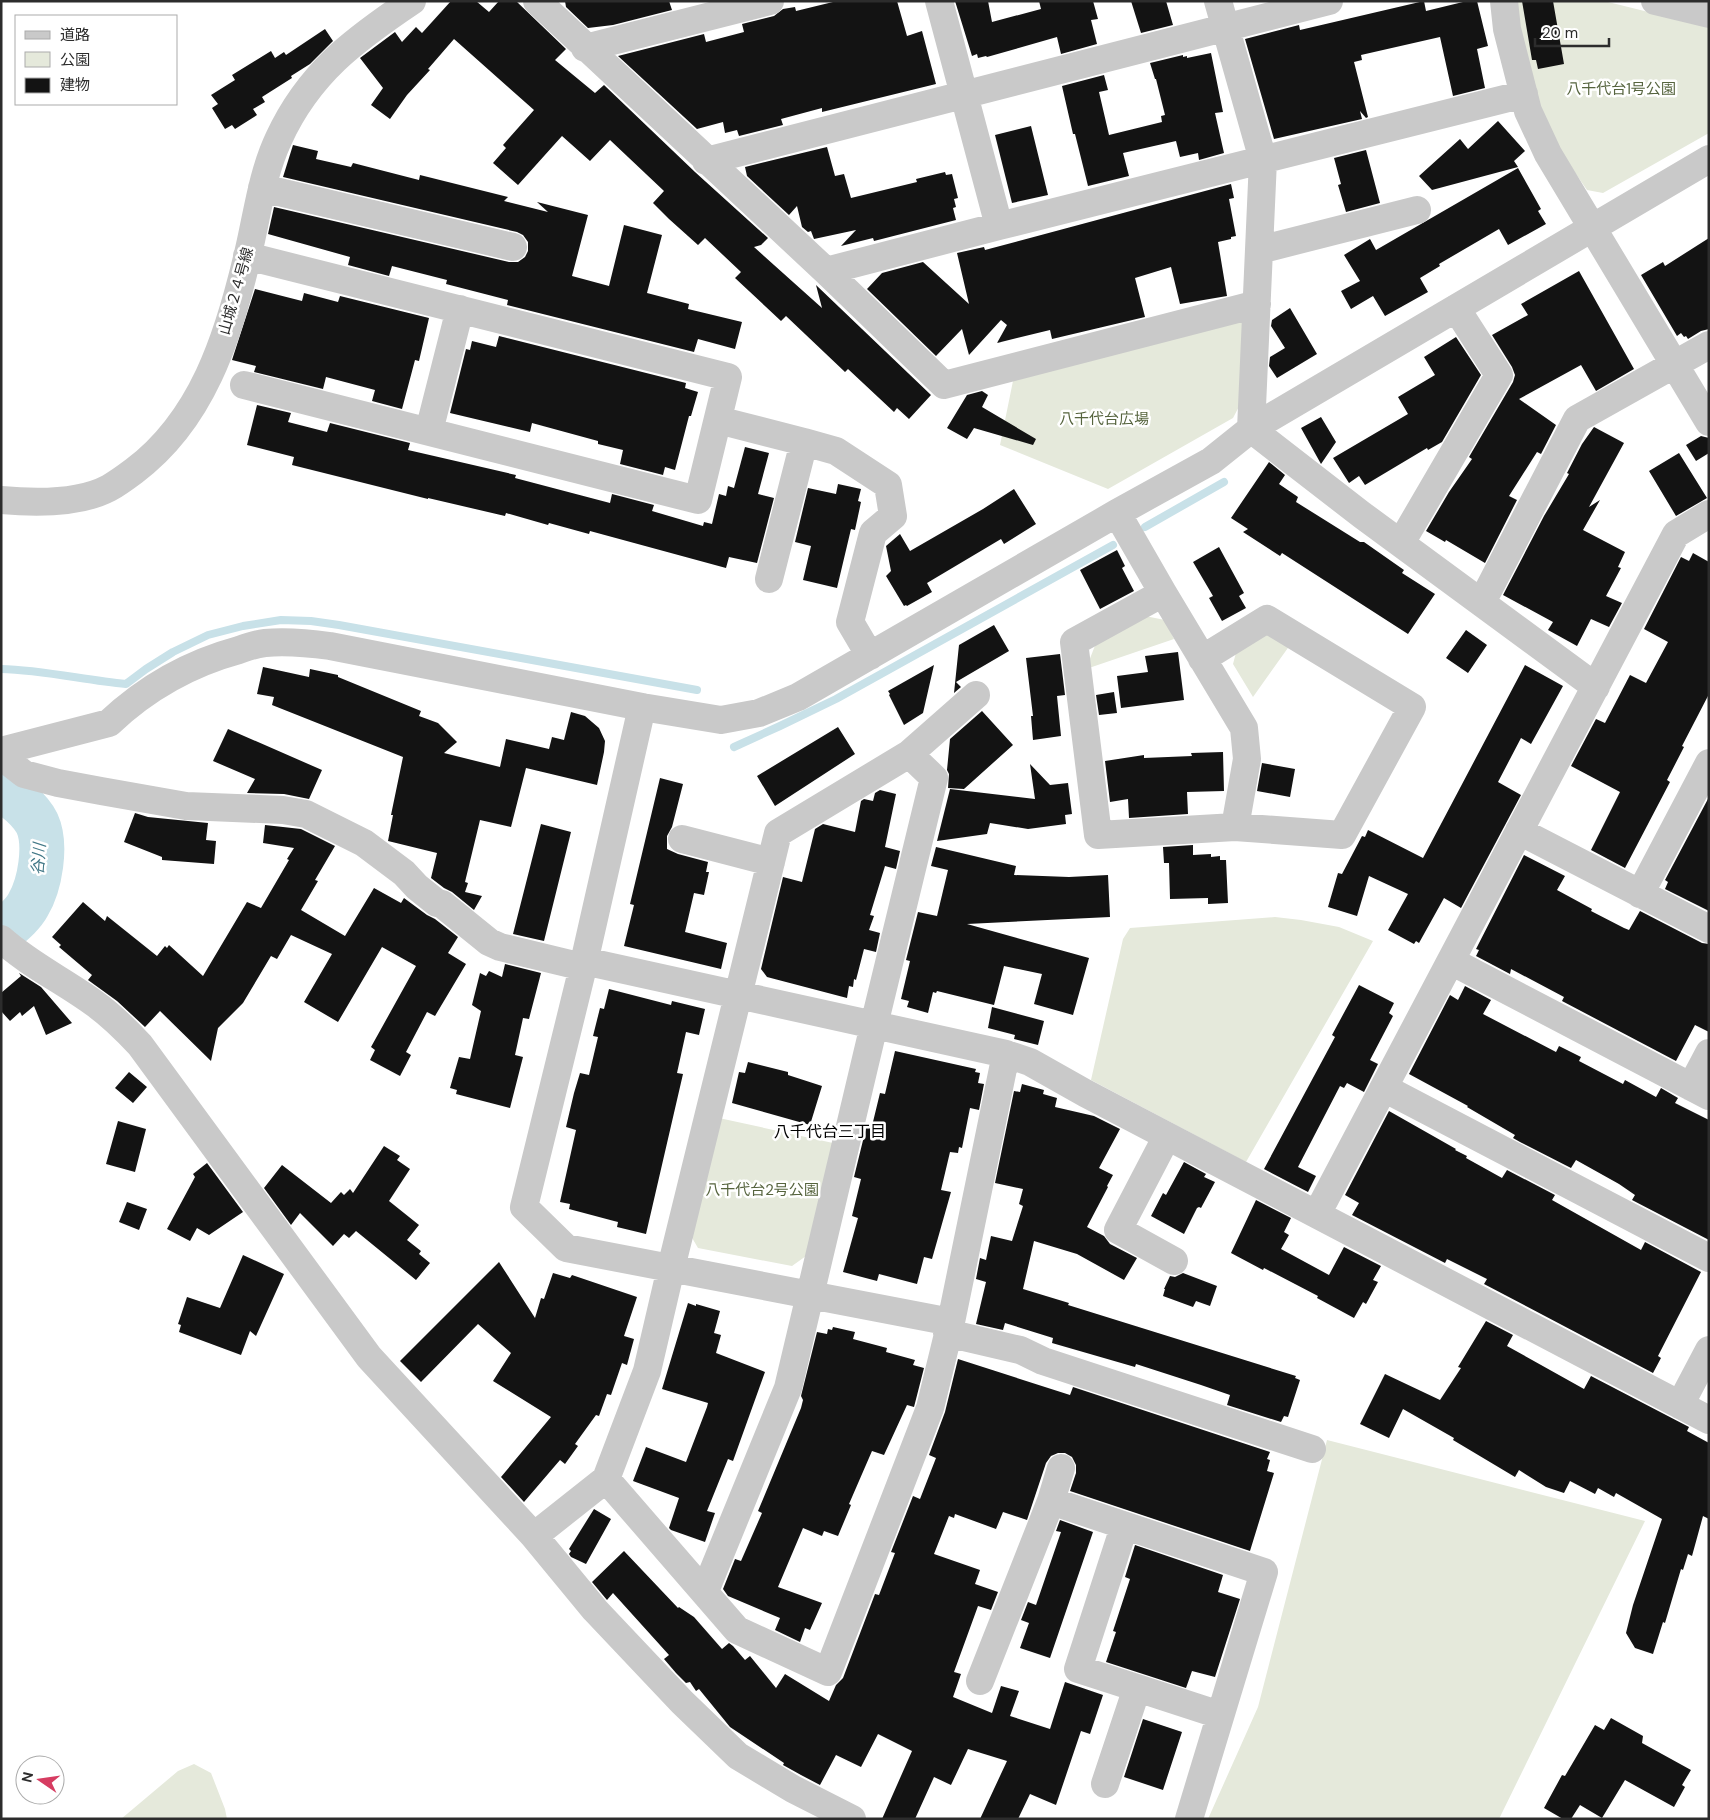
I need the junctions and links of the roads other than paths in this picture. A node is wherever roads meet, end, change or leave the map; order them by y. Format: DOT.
graph roads {
  1 [pos="412,1"];
  2 [pos="537,1"];
  3 [pos="770,1"];
  4 [pos="940,1"];
  5 [pos="1218,1"];
  6 [pos="1329,1"];
  7 [pos="1504,1"];
  8 [pos="1655,1"];
  9 [pos="1709,14"];
  10 [pos="1225,28"];
  11 [pos="585,48"];
  12 [pos="965,94"];
  13 [pos="1524,94"];
  14 [pos="1709,159"];
  15 [pos="1263,160"];
  16 [pos="706,161"];
  17 [pos="262,188"];
  18 [pos="1417,210"];
  19 [pos="999,226"];
  20 [pos="1592,227"];
  21 [pos="513,247"];
  22 [pos="1259,250"];
  23 [pos="248,256"];
  24 [pos="826,272"];
  25 [pos="1257,304"];
  26 [pos="1456,308"];
  27 [pos="460,309"];
  28 [pos="1709,345"];
  29 [pos="1675,365"];
  30 [pos="244,385"];
  31 [pos="718,420"];
  32 [pos="1709,422"];
  33 [pos="1250,430"];
  34 [pos="429,431"];
  35 [pos="804,442"];
  36 [pos="1,500"];
  37 [pos="1117,513"];
  38 [pos="1709,514"];
  39 [pos="1401,543"];
  40 [pos="769,579"];
  41 [pos="1162,594"];
  42 [pos="1482,602"];
  43 [pos="870,656"];
  44 [pos="1202,659"];
  45 [pos="1596,687"];
  46 [pos="976,695"];
  47 [pos="642,707"];
  48 [pos="1,751"];
  49 [pos="909,754"];
  50 [pos="1,756"];
  51 [pos="1709,763"];
  52 [pos="1236,827"];
  53 [pos="1519,832"];
  54 [pos="682,839"];
  55 [pos="771,862"];
  56 [pos="1640,894"];
  57 [pos="1709,929"];
  58 [pos="10,947"];
  59 [pos="1451,961"];
  60 [pos="584,964"];
  61 [pos="738,995"];
  62 [pos="874,1024"];
  63 [pos="1709,1053"];
  64 [pos="1006,1054"];
  65 [pos="1384,1088"];
  66 [pos="1700,1091"];
  67 [pos="1167,1136"];
  68 [pos="1317,1214"];
  69 [pos="1709,1258"];
  70 [pos="1174,1261"];
  71 [pos="670,1268"];
  72 [pos="810,1294"];
  73 [pos="949,1327"];
  74 [pos="1709,1350"];
  75 [pos="1680,1405"];
  76 [pos="1709,1420"];
  77 [pos="1312,1449"];
  78 [pos="1061,1468"];
  79 [pos="606,1479"];
  80 [pos="1051,1501"];
  81 [pos="1124,1527"];
  82 [pos="534,1536"];
  83 [pos="705,1591"];
  84 [pos="980,1681"];
  85 [pos="1137,1688"];
  86 [pos="1220,1715"];
  87 [pos="1105,1784"];
  88 [pos="852,1819"];
  89 [pos="1189,1819"];
  1 -- 17 [label="street, 山城２４号線"];
  2 -- 11 [label="street"];
  3 -- 11 [label="street"];
  4 -- 12 [label="street"];
  5 -- 10 [label="street"];
  6 -- 10 [label="street"];
  7 -- 13 [label="street"];
  8 -- 9 [label="street"];
  10 -- 12 [label="street"];
  10 -- 15 [label="street"];
  11 -- 16 [label="street"];
  12 -- 16 [label="street"];
  12 -- 19 [label="street"];
  13 -- 15 [label="street"];
  13 -- 20 [label="street"];
  14 -- 20 [label="street"];
  15 -- 19 [label="street"];
  15 -- 22 [label="street"];
  16 -- 24 [label="street"];
  17 -- 21 [label="street"];
  17 -- 23 [label="street, 山城２４号線"];
  18 -- 22 [label="street"];
  19 -- 24 [label="street"];
  20 -- 26 [label="street"];
  20 -- 29 [label="street"];
  22 -- 25 [label="street"];
  23 -- 27 [label="street"];
  23 -- 36 [label="street, 山城２４号線"];
  24 -- 25 [label="street"];
  25 -- 33 [label="street"];
  26 -- 33 [label="street"];
  26 -- 39 [label="street"];
  27 -- 31 [label="street"];
  27 -- 34 [label="street"];
  28 -- 29 [label="street"];
  29 -- 32 [label="street"];
  29 -- 42 [label="street"];
  30 -- 34 [label="street"];
  31 -- 34 [label="street"];
  31 -- 35 [label="street"];
  33 -- 37 [label="street"];
  33 -- 39 [label="street"];
  35 -- 40 [label="street"];
  35 -- 43 [label="street"];
  37 -- 41 [label="street"];
  37 -- 43 [label="street"];
  38 -- 45 [label="street"];
  39 -- 42 [label="street"];
  41 -- 44 [label="street"];
  41 -- 52 [label="street"];
  42 -- 45 [label="street"];
  43 -- 47 [label="street"];
  44 -- 52 [label="street"];
  44 -- 52 [label="street"];
  45 -- 53 [label="street"];
  46 -- 49 [label="street"];
  47 -- 48 [label="street"];
  47 -- 60 [label="street"];
  49 -- 55 [label="street"];
  49 -- 62 [label="street"];
  50 -- 60 [label="street"];
  51 -- 56 [label="street"];
  53 -- 56 [label="street"];
  53 -- 59 [label="street"];
  54 -- 55 [label="street"];
  55 -- 61 [label="street"];
  56 -- 57 [label="street"];
  58 -- 82 [label="street"];
  59 -- 65 [label="street"];
  59 -- 66 [label="street"];
  60 -- 61 [label="street"];
  60 -- 71 [label="street"];
  61 -- 62 [label="street"];
  61 -- 71 [label="street"];
  62 -- 64 [label="street"];
  62 -- 72 [label="street"];
  63 -- 66 [label="street"];
  64 -- 67 [label="street"];
  64 -- 73 [label="street"];
  65 -- 68 [label="street"];
  65 -- 69 [label="street"];
  67 -- 68 [label="street"];
  67 -- 70 [label="street"];
  68 -- 75 [label="street"];
  71 -- 72 [label="street"];
  71 -- 79 [label="street"];
  72 -- 73 [label="street"];
  72 -- 83 [label="street"];
  73 -- 77 [label="street"];
  73 -- 83 [label="street"];
  74 -- 75 [label="street"];
  75 -- 76 [label="street"];
  78 -- 80 [label="street"];
  79 -- 82 [label="street"];
  79 -- 83 [label="street"];
  80 -- 81 [label="street"];
  80 -- 84 [label="street"];
  81 -- 85 [label="street"];
  81 -- 86 [label="street"];
  82 -- 88 [label="street"];
  85 -- 86 [label="street"];
  85 -- 87 [label="street"];
  86 -- 89 [label="street"];
}
